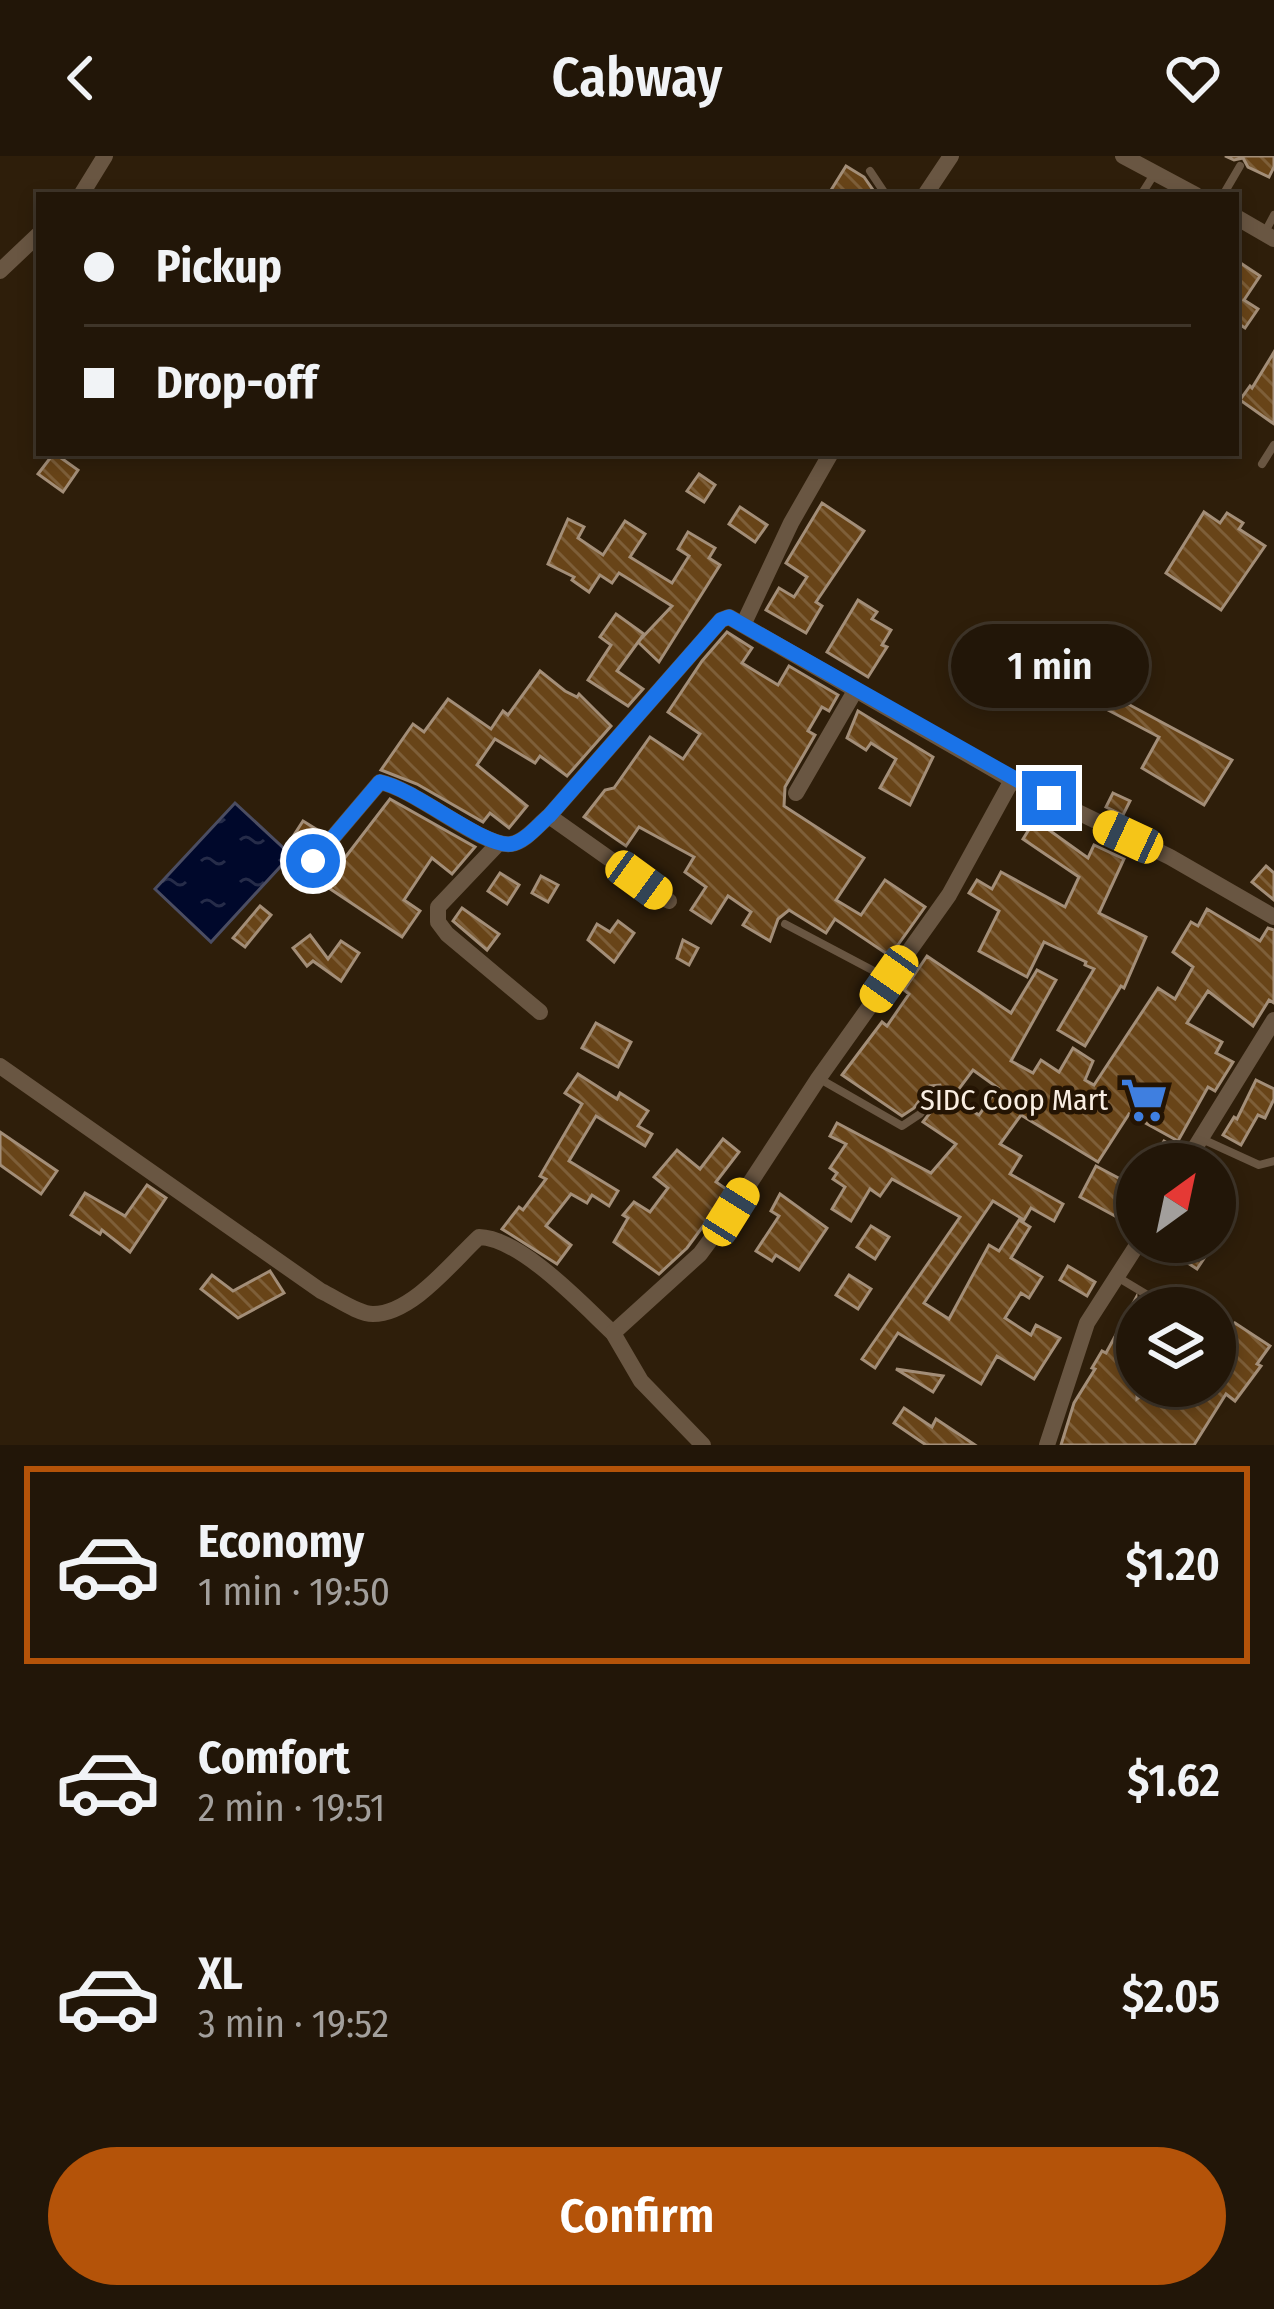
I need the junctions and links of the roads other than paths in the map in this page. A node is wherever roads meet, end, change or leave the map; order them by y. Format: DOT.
graph roads {
  1 [pos="105,156"];
  2 [pos="951,156"];
  3 [pos="1123,156"];
  4 [pos="1240,166"];
  5 [pos="871,170"];
  6 [pos="1155,172"];
  7 [pos="83,192"];
  8 [pos="884,192"];
  9 [pos="927,192"];
  10 [pos="1143,192"];
  11 [pos="1191,192"];
  12 [pos="1225,192"];
  13 [pos="1274,215"];
  14 [pos="1239,219"];
  15 [pos="1269,236"];
  16 [pos="36,237"];
  17 [pos="0,272"];
  18 [pos="1274,445"];
  19 [pos="829,456"];
  20 [pos="1262,464"];
  21 [pos="744,623"];
  22 [pos="855,691"];
  23 [pos="1012,780"];
  24 [pos="796,793"];
  25 [pos="549,816"];
  26 [pos="498,844"];
  27 [pos="313,861"];
  28 [pos="669,901"];
  29 [pos="1274,917"];
  30 [pos="785,924"];
  31 [pos="889,979"];
  32 [pos="540,1012"];
  33 [pos="1274,1020"];
  34 [pos="0,1066"];
  35 [pos="818,1078"];
  36 [pos="936,1092"];
  37 [pos="1201,1139"];
  38 [pos="1199,1143"];
  39 [pos="1274,1161"];
  40 [pos="1126,1263"];
  41 [pos="1118,1277"];
  42 [pos="1134,1287"];
  43 [pos="613,1333"];
  44 [pos="703,1445"];
  45 [pos="1047,1445"];
  1 -- 7 [label="street"];
  2 -- 9 [label="street"];
  3 -- 6 [label="street"];
  4 -- 12 [label="lane"];
  5 -- 8 [label="lane"];
  6 -- 10 [label="lane"];
  6 -- 11 [label="street"];
  13 -- 15 [label="lane"];
  14 -- 15 [label="street"];
  16 -- 17 [label="street"];
  18 -- 20 [label="lane"];
  19 -- 21 [label="street"];
  21 -- 22 [label="street"];
  21 -- 25 [label="street"];
  22 -- 23 [label="street"];
  22 -- 24 [label="street"];
  23 -- 29 [label="street"];
  23 -- 31 [label="street"];
  25 -- 26 [label="street"];
  25 -- 28 [label="street"];
  26 -- 27 [label="street"];
  26 -- 32 [label="street"];
  30 -- 31 [label="lane"];
  31 -- 35 [label="street"];
  33 -- 37 [label="street"];
  34 -- 43 [label="street"];
  35 -- 36 [label="lane"];
  35 -- 43 [label="street"];
  37 -- 38 [label="street"];
  37 -- 39 [label="lane"];
  40 -- 41 [label="street"];
  41 -- 42 [label="lane"];
  41 -- 45 [label="street"];
  43 -- 44 [label="street"];
}
